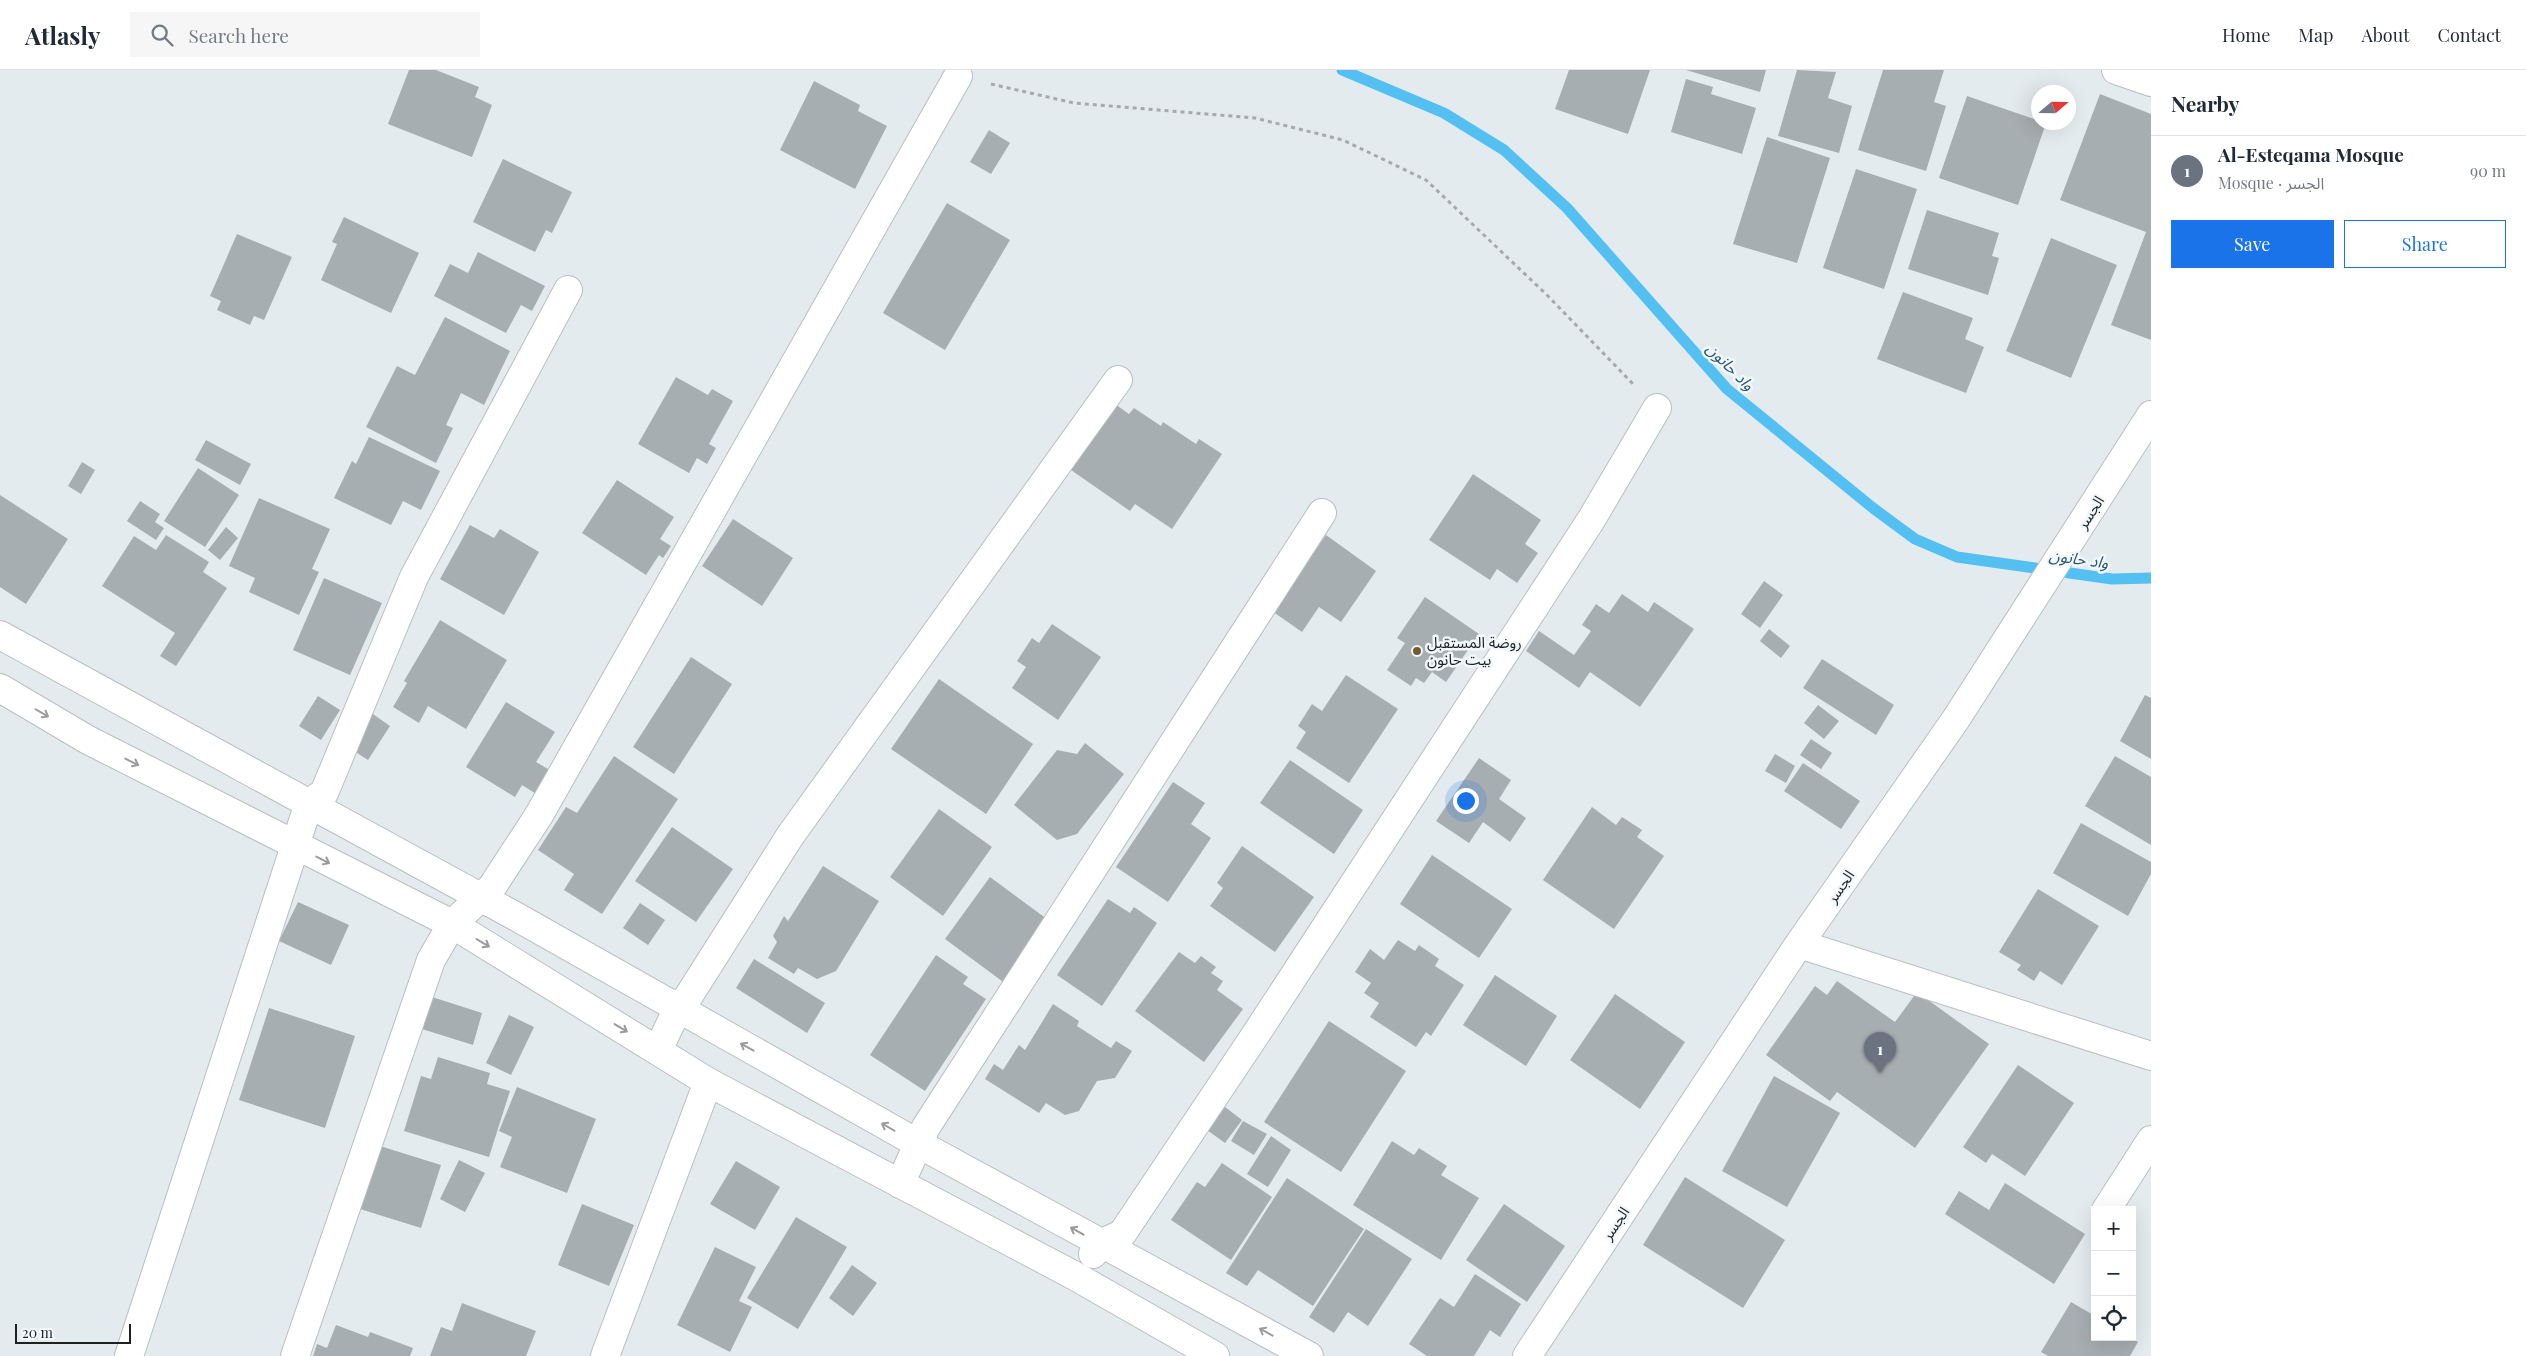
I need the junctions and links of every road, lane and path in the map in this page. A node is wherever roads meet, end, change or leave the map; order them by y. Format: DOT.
graph roads {
  1 [pos="2116,70"];
  2 [pos="958,76"];
  3 [pos="2151,82"];
  4 [pos="568,290"];
  5 [pos="1118,380"];
  6 [pos="1657,408"];
  7 [pos="2151,415"];
  8 [pos="1322,513"];
  9 [pos="0,635"];
  10 [pos="0,688"];
  11 [pos="309,803"];
  12 [pos="295,845"];
  13 [pos="481,898"];
  14 [pos="452,924"];
  15 [pos="1799,944"];
  16 [pos="678,1008"];
  17 [pos="658,1050"];
  18 [pos="2151,1056"];
  19 [pos="708,1082"];
  20 [pos="2151,1140"];
  21 [pos="917,1143"];
  22 [pos="900,1184"];
  23 [pos="2109,1206"];
  24 [pos="1100,1244"];
  25 [pos="1075,1276"];
  26 [pos="129,1356"];
  27 [pos="295,1356"];
  28 [pos="605,1356"];
  29 [pos="1215,1356"];
  30 [pos="1309,1356"];
  31 [pos="1526,1356"];
  1 -- 3 [label="street"];
  2 -- 6 [label="path"];
  2 -- 13 [label="street"];
  4 -- 11 [label="street"];
  5 -- 16 [label="street"];
  6 -- 24 [label="street"];
  7 -- 15 [label="street, الجسر"];
  8 -- 21 [label="street"];
  9 -- 11 [label="street"];
  10 -- 12 [label="street, one-way"];
  11 -- 12 [label="street"];
  11 -- 13 [label="street"];
  12 -- 14 [label="street, one-way"];
  12 -- 26 [label="street"];
  13 -- 14 [label="street"];
  13 -- 16 [label="street"];
  14 -- 17 [label="street, one-way"];
  14 -- 27 [label="street"];
  15 -- 18 [label="street"];
  15 -- 31 [label="street, الجسر"];
  16 -- 17 [label="street"];
  21 -- 16 [label="street, one-way"];
  17 -- 19 [label="street"];
  19 -- 22 [label="street"];
  19 -- 28 [label="street"];
  20 -- 23 [label="street"];
  21 -- 22 [label="street"];
  24 -- 21 [label="street, one-way"];
  22 -- 25 [label="street"];
  24 -- 25 [label="street"];
  30 -- 24 [label="street, one-way"];
  25 -- 29 [label="street"];
}
